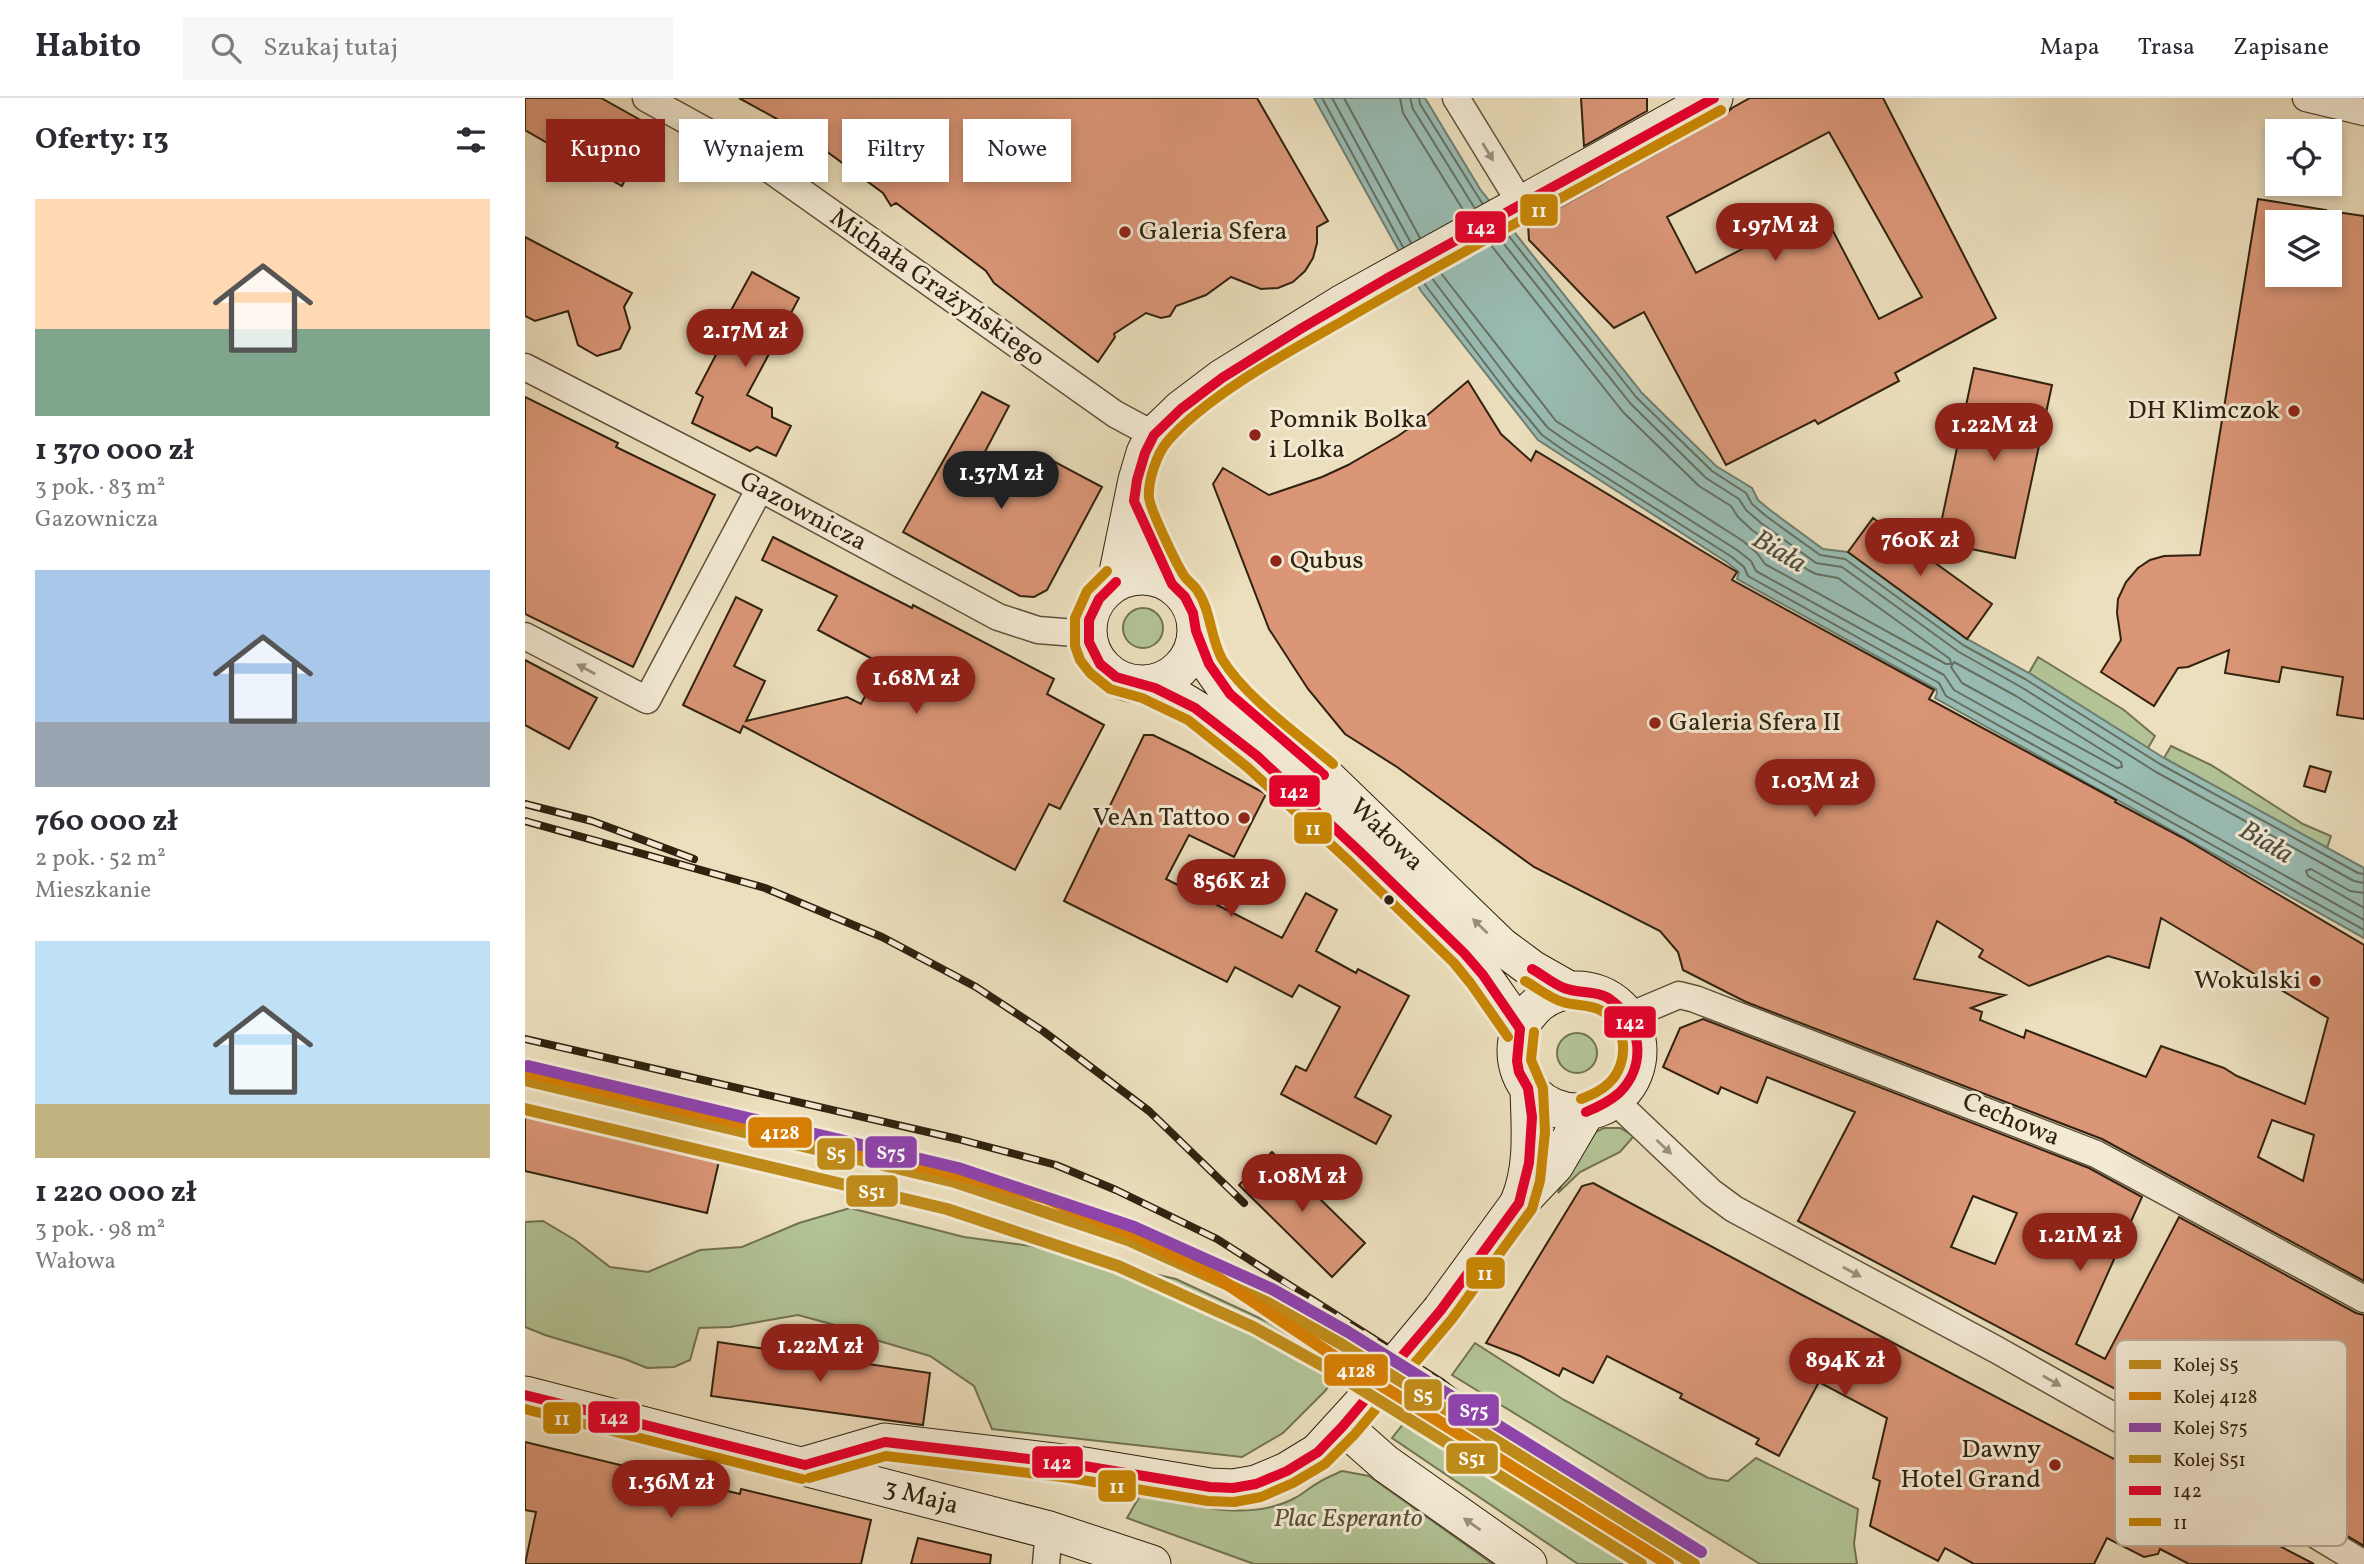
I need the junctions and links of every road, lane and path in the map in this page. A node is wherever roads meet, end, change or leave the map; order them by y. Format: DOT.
graph roads {
  1 [pos="646,98"];
  2 [pos="1456,98"];
  3 [pos="1714,98"];
  4 [pos="2306,98"];
  5 [pos="2364,112"];
  6 [pos="1512,210"];
  7 [pos="525,368"];
  8 [pos="1154,435"];
  9 [pos="759,488"];
  10 [pos="1134,501"];
  11 [pos="1116,582"];
  12 [pos="1172,584"];
  13 [pos="1196,631"];
  14 [pos="1088,634"];
  15 [pos="525,636"];
  16 [pos="1144,684"];
  17 [pos="1569,990"];
  18 [pos="1641,1011"];
  19 [pos="1520,1029"];
  20 [pos="1529,1089"];
  21 [pos="1600,1106"];
  22 [pos="1519,1203"];
  23 [pos="2364,1299"];
  24 [pos="525,1395"];
  25 [pos="2115,1417"];
  26 [pos="1343,1426"];
  27 [pos="805,1465"];
  28 [pos="2334,1546"];
  29 [pos="1047,1547"];
  30 [pos="1152,1564"];
  31 [pos="1528,1564"];
  32 [pos="2364,1564"];
  1 -- 8 [label="street, Michała Grażyńskiego"];
  2 -- 6 [label="street, one-way"];
  3 -- 6 [label="street"];
  4 -- 5 [label="street"];
  6 -- 8 [label="street"];
  7 -- 9 [label="street, Gazownicza"];
  8 -- 10 [label="street"];
  9 -- 14 [label="street, Gazownicza"];
  9 -- 15 [label="street, one-way"];
  10 -- 11 [label="street"];
  10 -- 12 [label="street"];
  11 -- 12 [label="street"];
  11 -- 14 [label="street"];
  12 -- 13 [label="street"];
  13 -- 16 [label="street"];
  17 -- 13 [label="street, Wałowa, one-way"];
  14 -- 16 [label="street"];
  16 -- 19 [label="street, Wałowa"];
  17 -- 19 [label="street"];
  17 -- 21 [label="street"];
  18 -- 23 [label="street, Cechowa"];
  19 -- 20 [label="street"];
  20 -- 21 [label="street"];
  20 -- 22 [label="street"];
  21 -- 22 [label="street"];
  21 -- 25 [label="street, one-way"];
  22 -- 26 [label="street, bridge"];
  24 -- 27 [label="street, 3 Maja"];
  26 -- 27 [label="street"];
  31 -- 26 [label="street, one-way"];
  27 -- 29 [label="street, 3 Maja"];
  28 -- 32 [label="street, one-way"];
  29 -- 30 [label="street, 3 Maja"];
}
